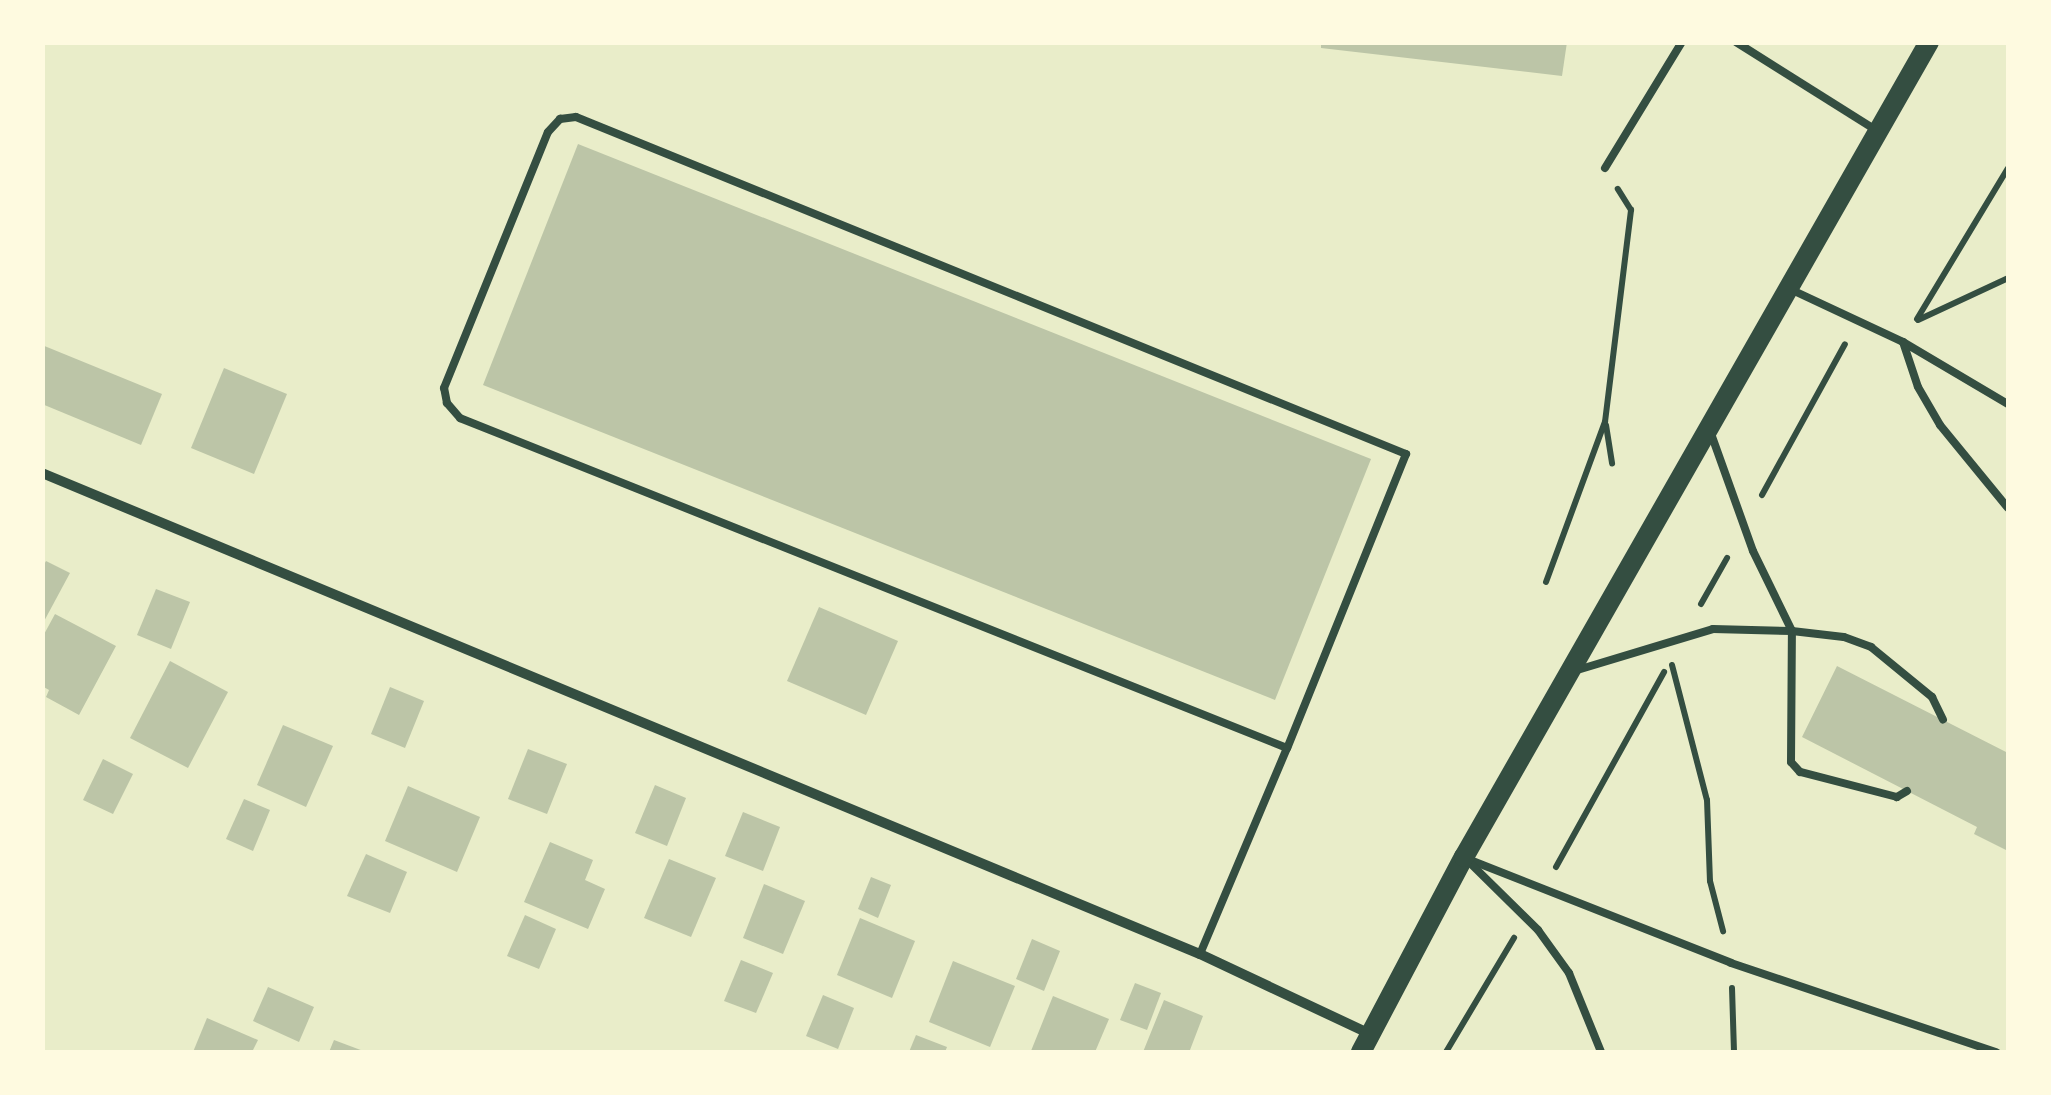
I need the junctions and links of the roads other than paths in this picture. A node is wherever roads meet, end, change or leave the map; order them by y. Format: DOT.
graph roads {
  1 [pos="1682,42"];
  2 [pos="1736,42"];
  3 [pos="1929,42"];
  4 [pos="1878,131"];
  5 [pos="1605,168"];
  6 [pos="1788,288"];
  7 [pos="1903,342"];
  8 [pos="2008,404"];
  9 [pos="1709,427"];
  10 [pos="42,473"];
  11 [pos="2008,508"];
  12 [pos="1792,631"];
  13 [pos="1570,672"];
  14 [pos="1943,720"];
  15 [pos="1287,748"];
  16 [pos="1907,791"];
  17 [pos="1464,857"];
  18 [pos="1200,954"];
  19 [pos="1366,1043"];
  20 [pos="1601,1052"];
  21 [pos="1996,1052"];
  1 -- 5 [label="lane"];
  2 -- 4 [label="lane"];
  3 -- 4 [label="main road"];
  4 -- 6 [label="main road"];
  6 -- 7 [label="lane"];
  6 -- 9 [label="main road"];
  7 -- 8 [label="lane"];
  7 -- 11 [label="lane"];
  9 -- 12 [label="lane"];
  9 -- 13 [label="main road"];
  10 -- 18 [label="street"];
  12 -- 13 [label="lane"];
  12 -- 14 [label="lane"];
  12 -- 16 [label="lane"];
  13 -- 17 [label="main road"];
  15 -- 15 [label="lane"];
  15 -- 18 [label="lane"];
  17 -- 19 [label="main road"];
  17 -- 20 [label="lane"];
  17 -- 21 [label="lane"];
  18 -- 19 [label="street"];
}
